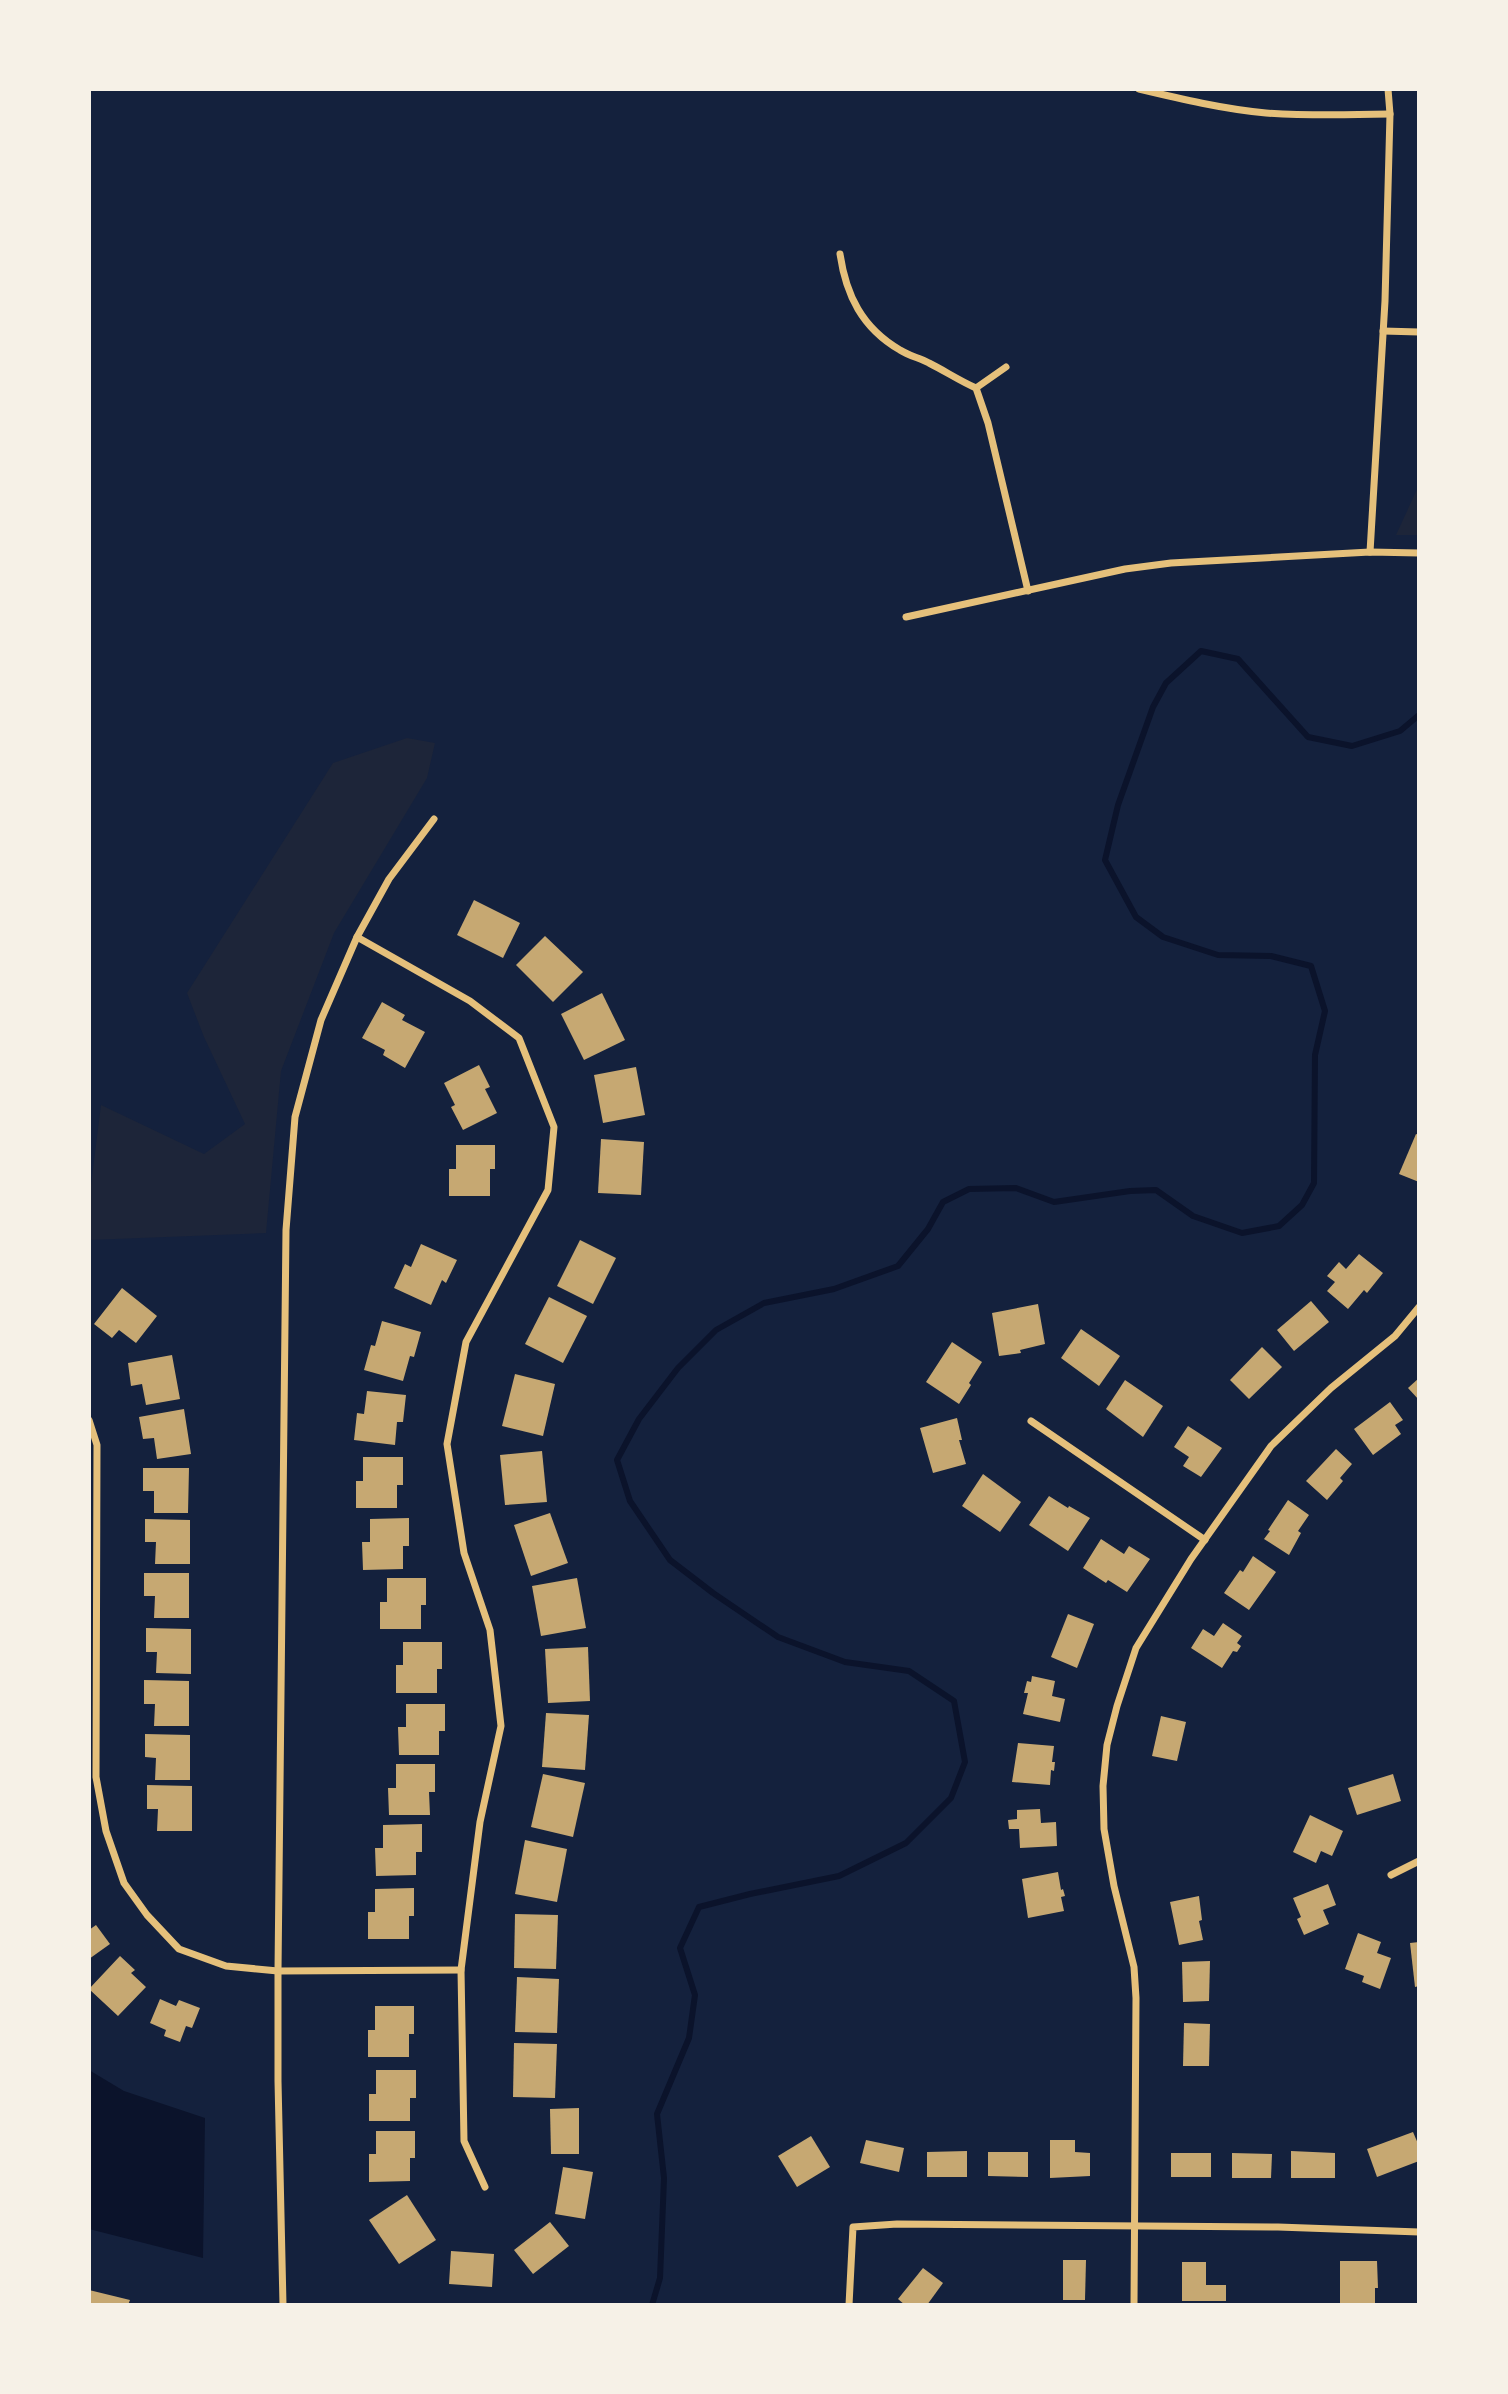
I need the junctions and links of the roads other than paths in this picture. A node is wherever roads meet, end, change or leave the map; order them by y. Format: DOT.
graph roads {
  1 [pos="1139,89"];
  2 [pos="1388,89"];
  3 [pos="1390,114"];
  4 [pos="840,254"];
  5 [pos="1383,331"];
  6 [pos="1419,332"];
  7 [pos="1006,367"];
  8 [pos="976,388"];
  9 [pos="1370,552"];
  10 [pos="1419,553"];
  11 [pos="1028,591"];
  12 [pos="906,617"];
  13 [pos="434,819"];
  14 [pos="357,937"];
  15 [pos="1419,1307"];
  16 [pos="89,1420"];
  17 [pos="1031,1421"];
  18 [pos="1205,1540"];
  19 [pos="92,1777"];
  20 [pos="1419,1861"];
  21 [pos="1391,1875"];
  22 [pos="461,1970"];
  23 [pos="278,1971"];
  24 [pos="485,2187"];
  25 [pos="1134,2228"];
  26 [pos="1419,2232"];
  27 [pos="283,2305"];
  28 [pos="849,2305"];
  29 [pos="1134,2305"];
  1 -- 3 [label="street"];
  2 -- 3 [label="street"];
  3 -- 5 [label="street"];
  4 -- 8 [label="street"];
  5 -- 6 [label="street"];
  5 -- 9 [label="street"];
  7 -- 8 [label="street"];
  8 -- 11 [label="street"];
  9 -- 10 [label="street"];
  9 -- 11 [label="street"];
  11 -- 12 [label="street"];
  13 -- 14 [label="street"];
  14 -- 22 [label="street"];
  14 -- 23 [label="street"];
  15 -- 18 [label="street"];
  16 -- 19 [label="street"];
  17 -- 18 [label="street"];
  18 -- 25 [label="street"];
  19 -- 23 [label="street"];
  20 -- 21 [label="street"];
  22 -- 23 [label="street"];
  22 -- 24 [label="street"];
  23 -- 27 [label="street"];
  25 -- 26 [label="street"];
  25 -- 28 [label="street"];
  25 -- 29 [label="street"];
}
